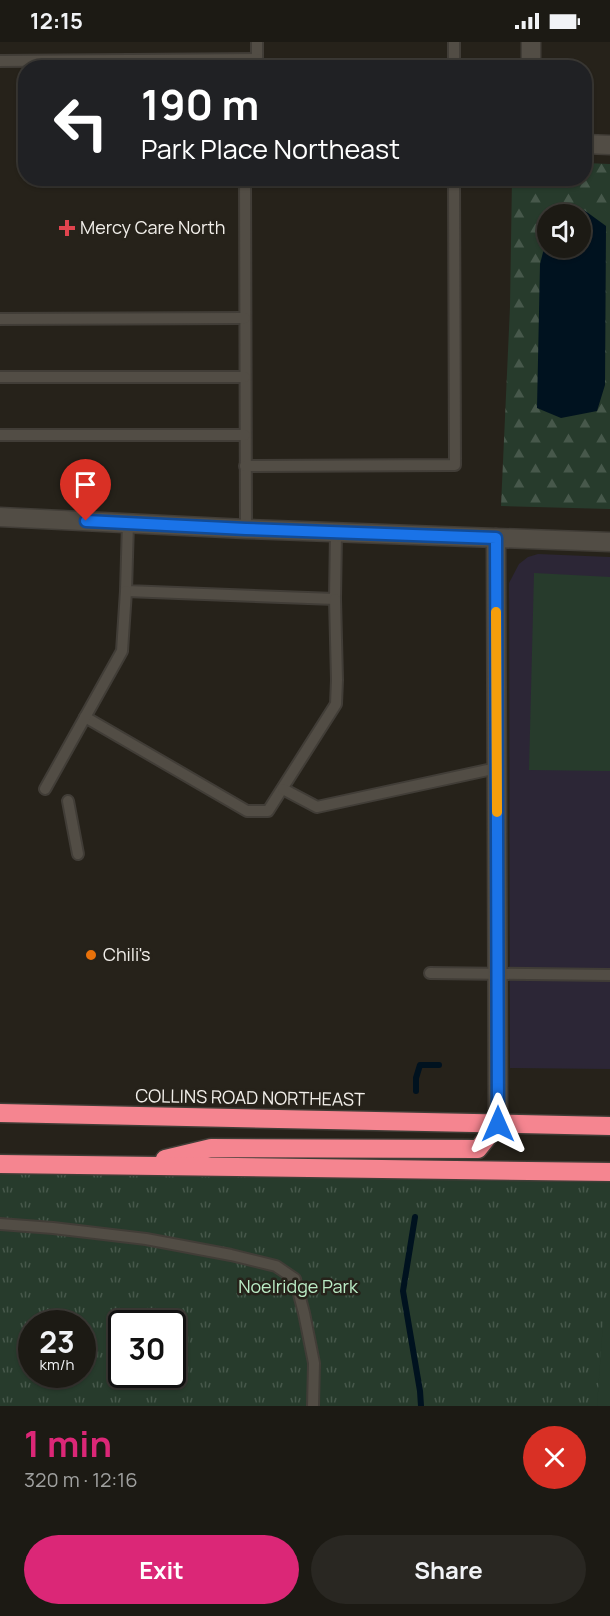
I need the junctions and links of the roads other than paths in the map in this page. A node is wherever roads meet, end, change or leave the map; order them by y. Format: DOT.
graph roads {
  1 [pos="257,42"];
  2 [pos="454,42"];
  3 [pos="531,42"];
  4 [pos="257,60"];
  5 [pos="454,60"];
  6 [pos="531,60"];
  7 [pos="0,61"];
  8 [pos="18,61"];
  9 [pos="592,144"];
  10 [pos="610,145"];
  11 [pos="245,186"];
  12 [pos="454,186"];
  13 [pos="245,318"];
  14 [pos="0,319"];
  15 [pos="245,376"];
  16 [pos="0,377"];
  17 [pos="0,435"];
  18 [pos="245,435"];
  19 [pos="245,466"];
  20 [pos="0,517"];
  21 [pos="128,523"];
  22 [pos="246,529"];
  23 [pos="336,532"];
  24 [pos="496,538"];
  25 [pos="610,542"];
  26 [pos="126,591"];
  27 [pos="335,599"];
  28 [pos="85,717"];
  29 [pos="497,768"];
  30 [pos="45,789"];
  31 [pos="283,789"];
  32 [pos="68,801"];
  33 [pos="78,854"];
  34 [pos="430,973"];
  35 [pos="498,973"];
  36 [pos="610,975"];
  37 [pos="0,1113"];
  38 [pos="498,1124"];
  39 [pos="610,1126"];
  40 [pos="0,1164"];
  41 [pos="134,1166"];
  42 [pos="610,1172"];
  43 [pos="0,1224"];
  44 [pos="313,1406"];
  1 -- 4 [label="lane"];
  2 -- 5 [label="lane"];
  3 -- 6 [label="street"];
  7 -- 8 [label="lane"];
  9 -- 10 [label="street"];
  11 -- 13 [label="lane"];
  12 -- 19 [label="lane"];
  13 -- 14 [label="lane"];
  13 -- 15 [label="lane"];
  15 -- 16 [label="lane"];
  15 -- 18 [label="lane"];
  17 -- 18 [label="lane"];
  18 -- 19 [label="lane"];
  19 -- 22 [label="lane"];
  20 -- 21 [label="street"];
  21 -- 22 [label="street"];
  21 -- 26 [label="lane"];
  22 -- 23 [label="street"];
  23 -- 24 [label="street"];
  23 -- 27 [label="lane"];
  24 -- 25 [label="street"];
  24 -- 29 [label="street"];
  26 -- 27 [label="lane"];
  26 -- 28 [label="lane"];
  27 -- 31 [label="lane"];
  28 -- 30 [label="lane"];
  28 -- 31 [label="lane"];
  29 -- 31 [label="lane"];
  29 -- 35 [label="street"];
  32 -- 33 [label="lane"];
  34 -- 35 [label="lane"];
  35 -- 36 [label="lane"];
  35 -- 38 [label="street"];
  37 -- 38 [label="highway, COLLINS ROAD NORTHEAST"];
  38 -- 39 [label="highway, COLLINS ROAD NORTHEAST"];
  38 -- 41 [label="highway"];
  40 -- 41 [label="highway"];
  41 -- 42 [label="highway"];
  43 -- 44 [label="lane"];
}
